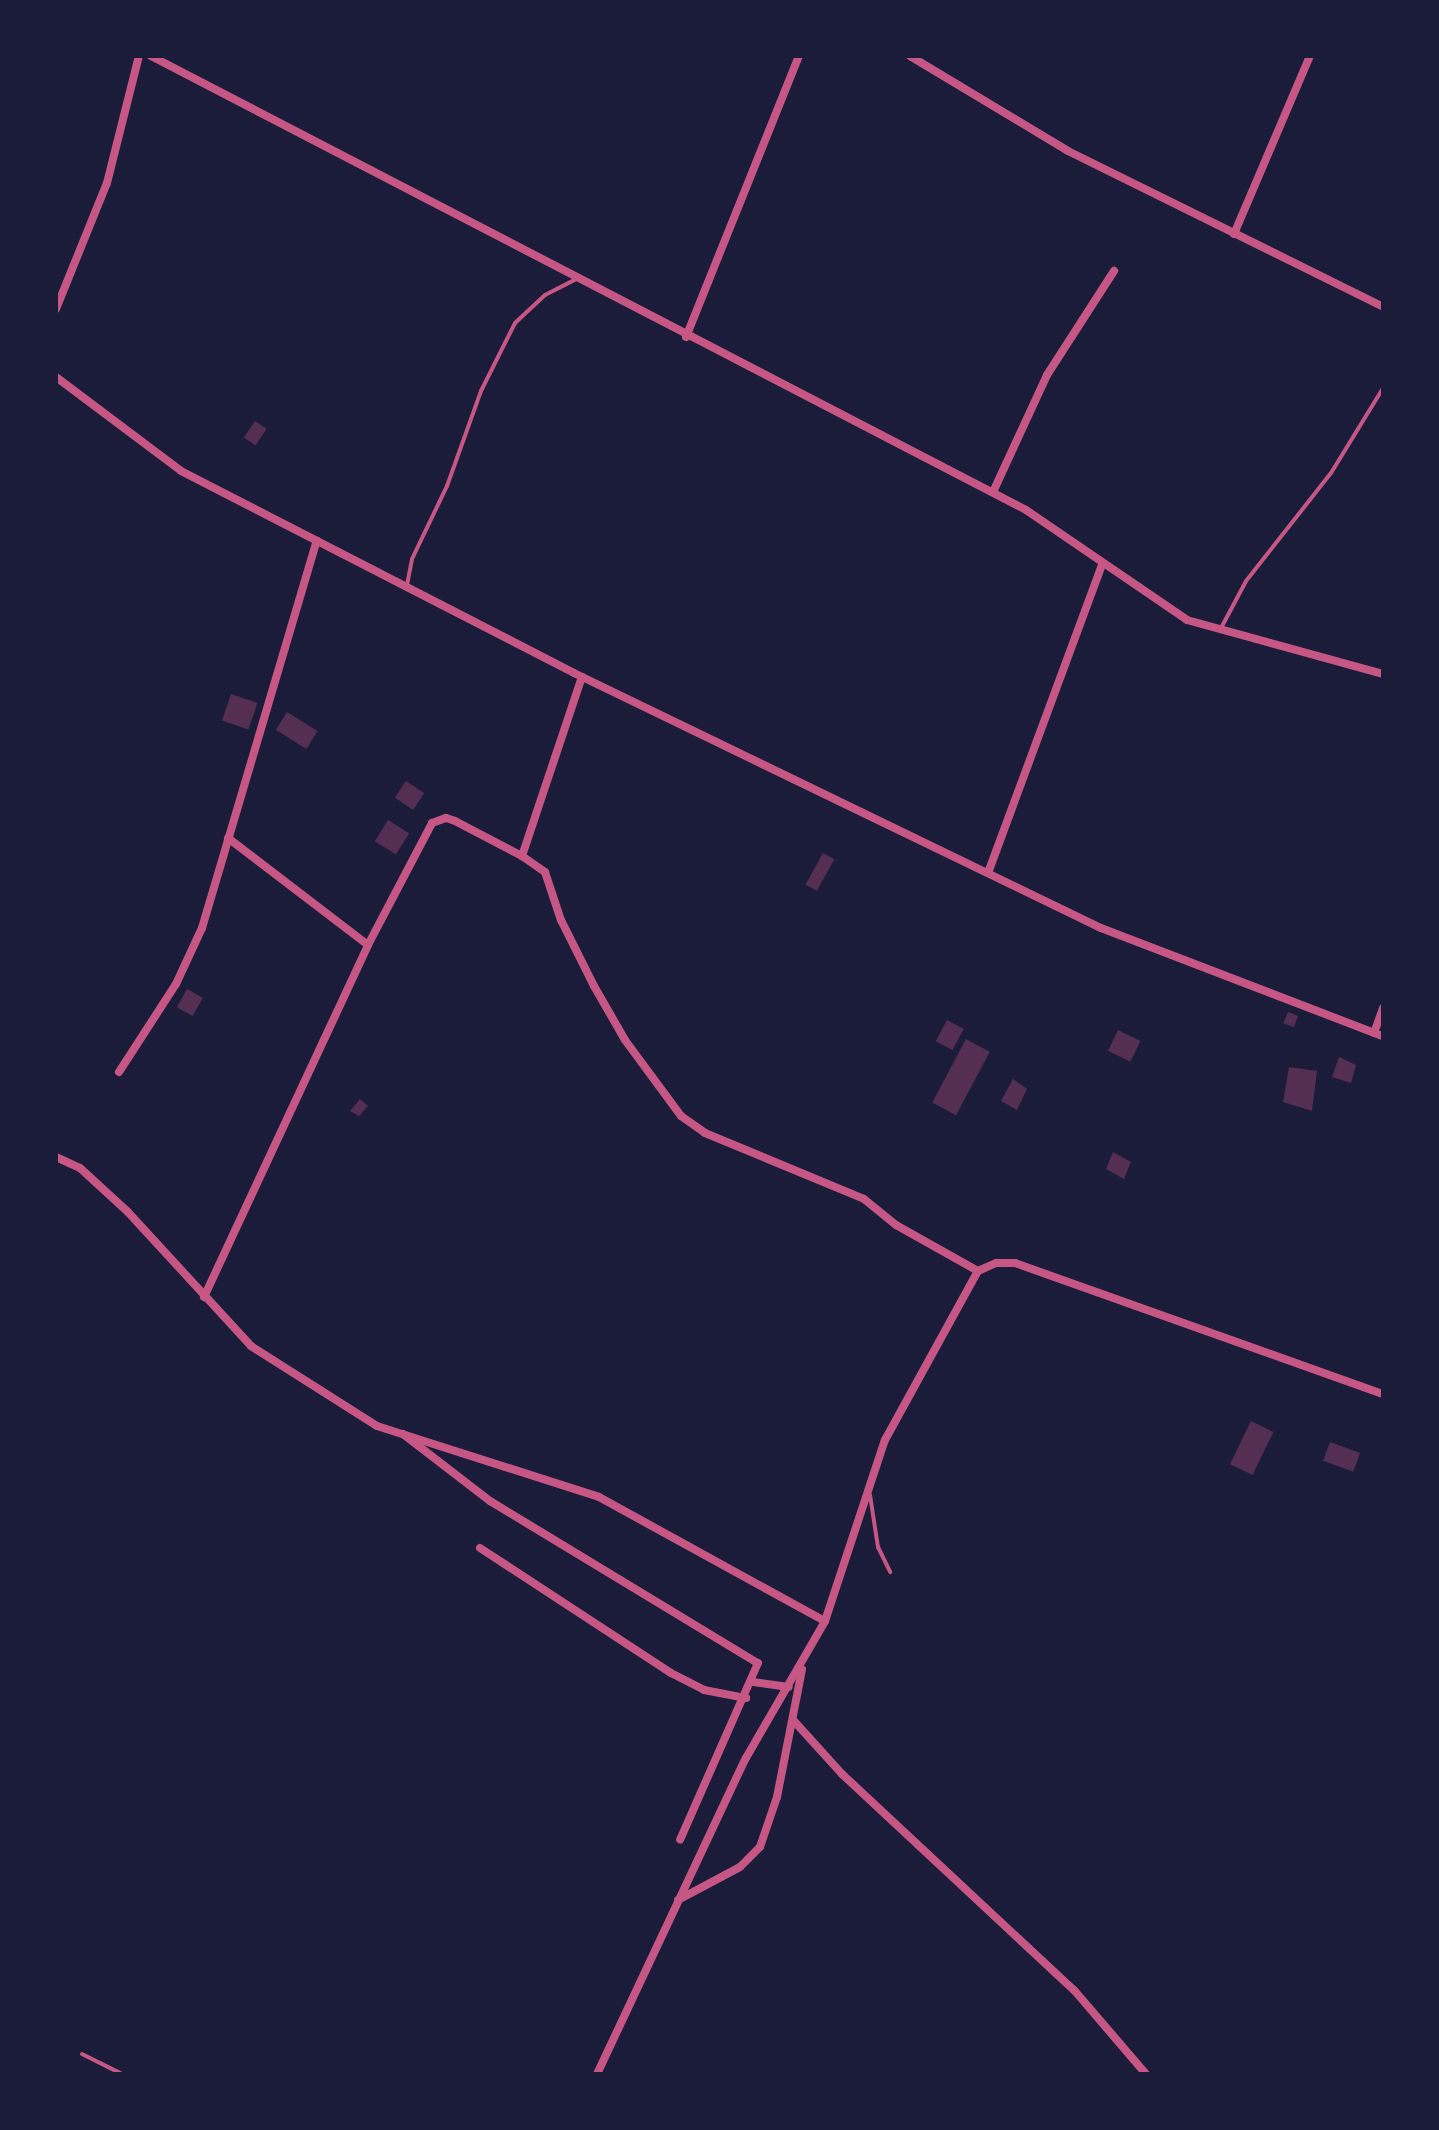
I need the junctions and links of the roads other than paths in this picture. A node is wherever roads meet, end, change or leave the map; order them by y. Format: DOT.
graph roads {
  1 [pos="139,56"];
  2 [pos="151,56"];
  3 [pos="799,56"];
  4 [pos="910,56"];
  5 [pos="1310,56"];
  6 [pos="1234,234"];
  7 [pos="1114,271"];
  8 [pos="577,279"];
  9 [pos="1383,307"];
  10 [pos="56,309"];
  11 [pos="686,337"];
  12 [pos="57,379"];
  13 [pos="1383,388"];
  14 [pos="993,492"];
  15 [pos="317,541"];
  16 [pos="1102,565"];
  17 [pos="406,587"];
  18 [pos="1219,632"];
  19 [pos="1383,674"];
  20 [pos="582,677"];
  21 [pos="228,838"];
  22 [pos="522,856"];
  23 [pos="988,873"];
  24 [pos="368,945"];
  25 [pos="1383,1008"];
  26 [pos="1378,1035"];
  27 [pos="119,1072"];
  28 [pos="56,1157"];
  29 [pos="978,1271"];
  30 [pos="204,1297"];
  31 [pos="1383,1394"];
  32 [pos="402,1434"];
  33 [pos="869,1492"];
  34 [pos="480,1548"];
  35 [pos="890,1572"];
  36 [pos="825,1621"];
  37 [pos="803,1664"];
  38 [pos="753,1682"];
  39 [pos="789,1687"];
  40 [pos="746,1698"];
  41 [pos="794,1721"];
  42 [pos="680,1840"];
  43 [pos="676,1901"];
  44 [pos="82,2054"];
  45 [pos="122,2074"];
  46 [pos="597,2074"];
  47 [pos="1146,2074"];
  1 -- 10 [label="street"];
  2 -- 8 [label="street"];
  3 -- 11 [label="street"];
  4 -- 6 [label="street"];
  5 -- 6 [label="street"];
  6 -- 9 [label="street"];
  7 -- 14 [label="street"];
  8 -- 11 [label="street"];
  8 -- 17 [label="lane"];
  11 -- 14 [label="street"];
  12 -- 15 [label="street"];
  13 -- 18 [label="lane"];
  14 -- 16 [label="street"];
  15 -- 17 [label="street"];
  15 -- 21 [label="street"];
  16 -- 18 [label="street"];
  16 -- 23 [label="street"];
  17 -- 20 [label="street"];
  18 -- 19 [label="street"];
  20 -- 22 [label="street"];
  20 -- 23 [label="street"];
  21 -- 24 [label="street"];
  21 -- 27 [label="street"];
  22 -- 24 [label="street"];
  22 -- 29 [label="street"];
  23 -- 26 [label="street"];
  24 -- 30 [label="street"];
  25 -- 26 [label="street"];
  28 -- 30 [label="street"];
  29 -- 31 [label="street"];
  29 -- 33 [label="street"];
  30 -- 32 [label="street"];
  32 -- 36 [label="street"];
  32 -- 38 [label="street"];
  33 -- 35 [label="lane"];
  33 -- 36 [label="street"];
  34 -- 40 [label="street"];
  36 -- 37 [label="street"];
  37 -- 39 [label="street"];
  37 -- 41 [label="street"];
  38 -- 39 [label="street"];
  38 -- 40 [label="street"];
  39 -- 43 [label="street"];
  40 -- 42 [label="street"];
  41 -- 43 [label="street"];
  41 -- 47 [label="street"];
  43 -- 46 [label="street"];
  44 -- 45 [label="lane"];
}
